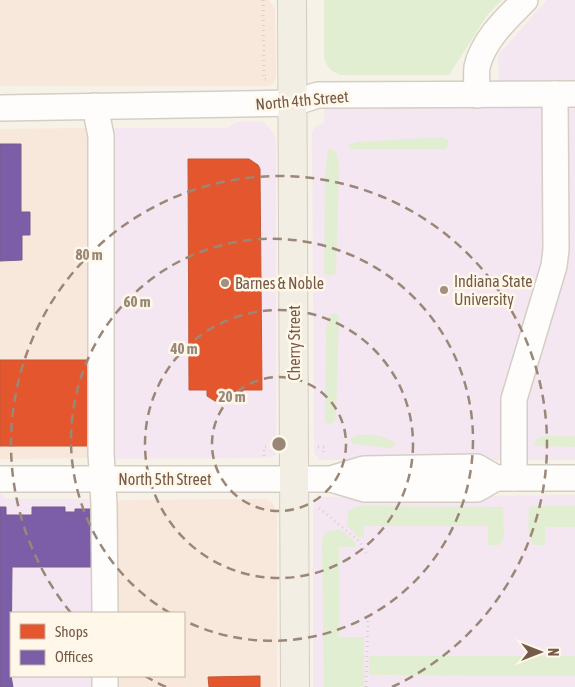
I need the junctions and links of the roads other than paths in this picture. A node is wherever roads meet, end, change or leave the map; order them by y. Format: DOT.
graph roads {
  1 [pos="292,0"];
  2 [pos="525,0"];
  3 [pos="565,94"];
  4 [pos="477,95"];
  5 [pos="293,103"];
  6 [pos="95,106"];
  7 [pos="0,108"];
  8 [pos="295,478"];
  9 [pos="505,478"];
  10 [pos="575,478"];
  11 [pos="0,479"];
  12 [pos="103,479"];
  13 [pos="105,612"];
  14 [pos="295,687"];
  1 -- 5 [label="main road, Cherry Street"];
  2 -- 4 [label="street"];
  3 -- 4 [label="street, North 4th Street"];
  3 -- 9 [label="street"];
  4 -- 5 [label="street, North 4th Street"];
  5 -- 6 [label="street, North 4th Street"];
  5 -- 8 [label="main road, Cherry Street"];
  6 -- 7 [label="street, North 4th Street"];
  6 -- 12 [label="street"];
  8 -- 9 [label="street, North 5th Street"];
  8 -- 12 [label="street, North 5th Street"];
  8 -- 14 [label="main road, Cherry Street"];
  9 -- 10 [label="street, North 5th Street"];
  11 -- 12 [label="street, North 5th Street"];
  12 -- 13 [label="street"];
}
